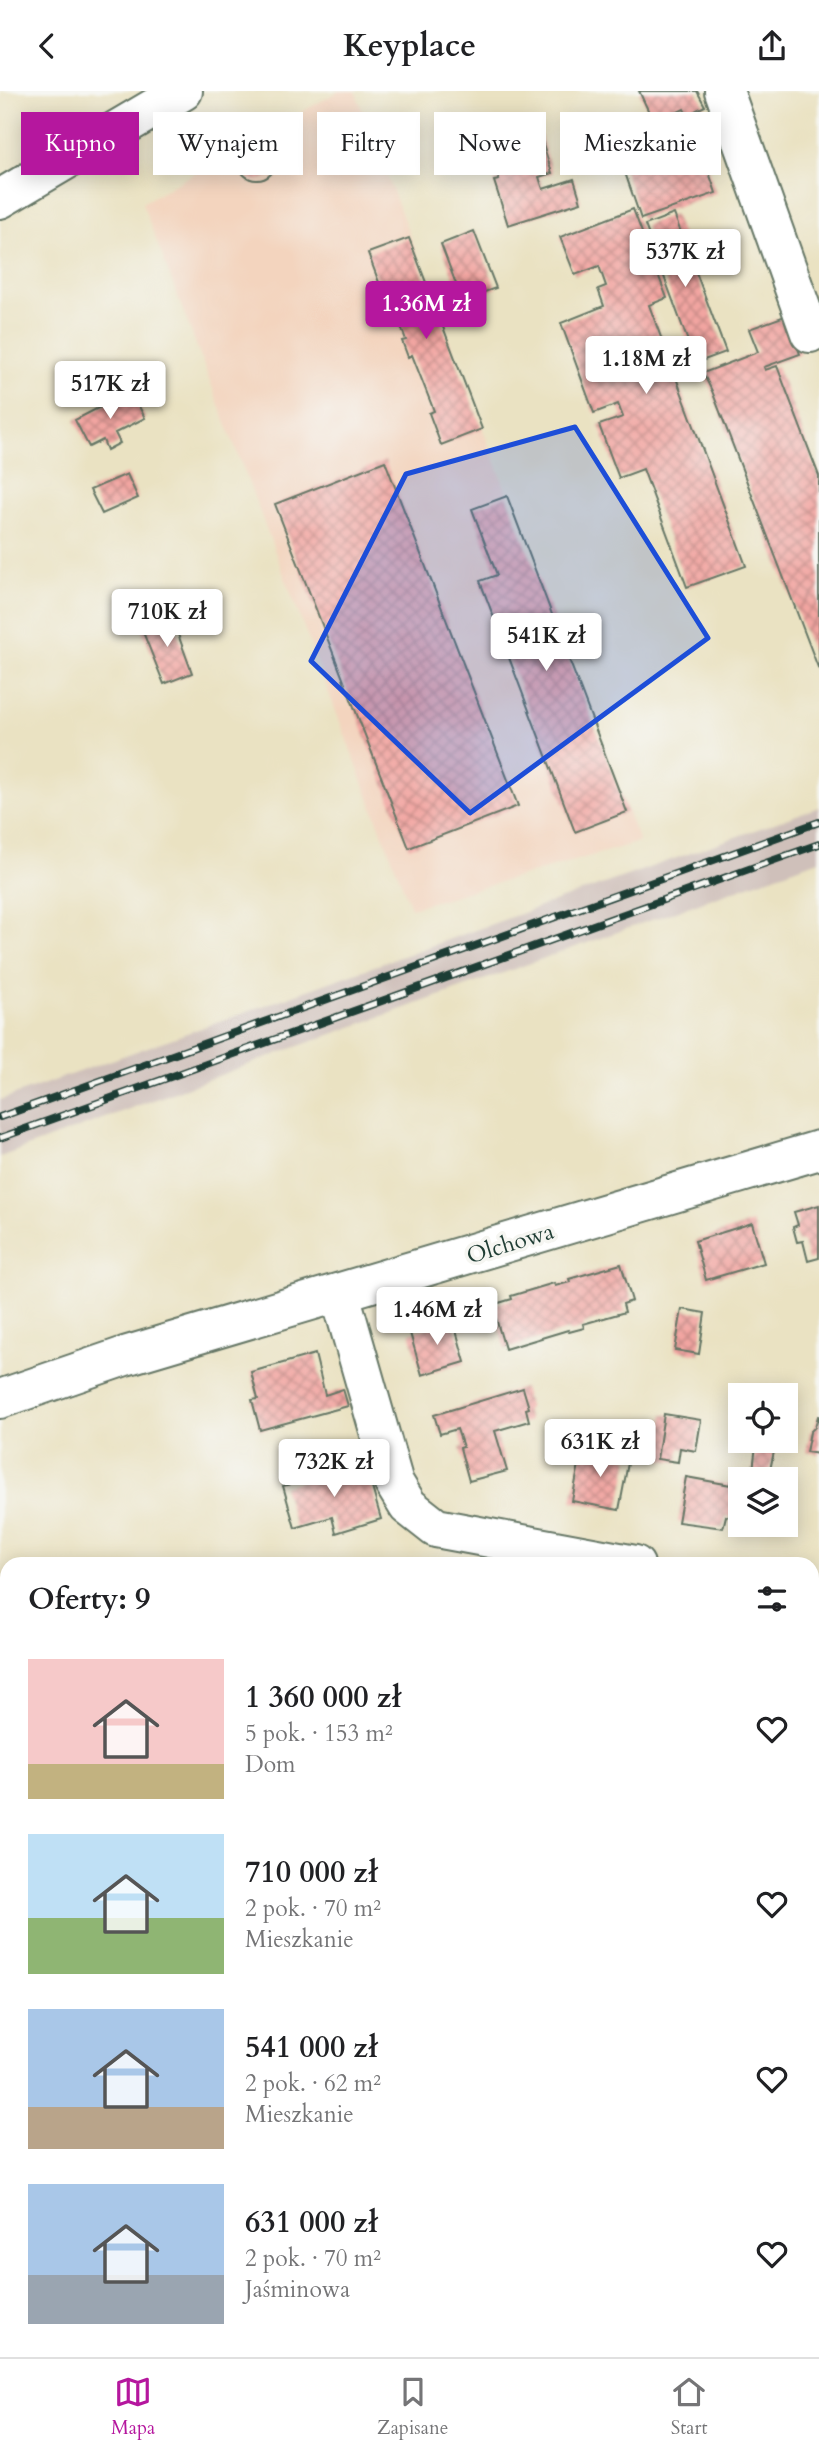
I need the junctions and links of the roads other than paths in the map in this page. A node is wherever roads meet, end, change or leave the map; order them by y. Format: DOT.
graph roads {
  1 [pos="183,91"];
  2 [pos="724,91"];
  3 [pos="0,199"];
  4 [pos="810,333"];
  5 [pos="819,1150"];
  6 [pos="340,1294"];
  7 [pos="0,1399"];
  8 [pos="592,1557"];
  1 -- 3 [label="street"];
  2 -- 4 [label="street"];
  5 -- 6 [label="street, Olchowa"];
  6 -- 7 [label="street, Olchowa"];
  6 -- 8 [label="street"];
}
